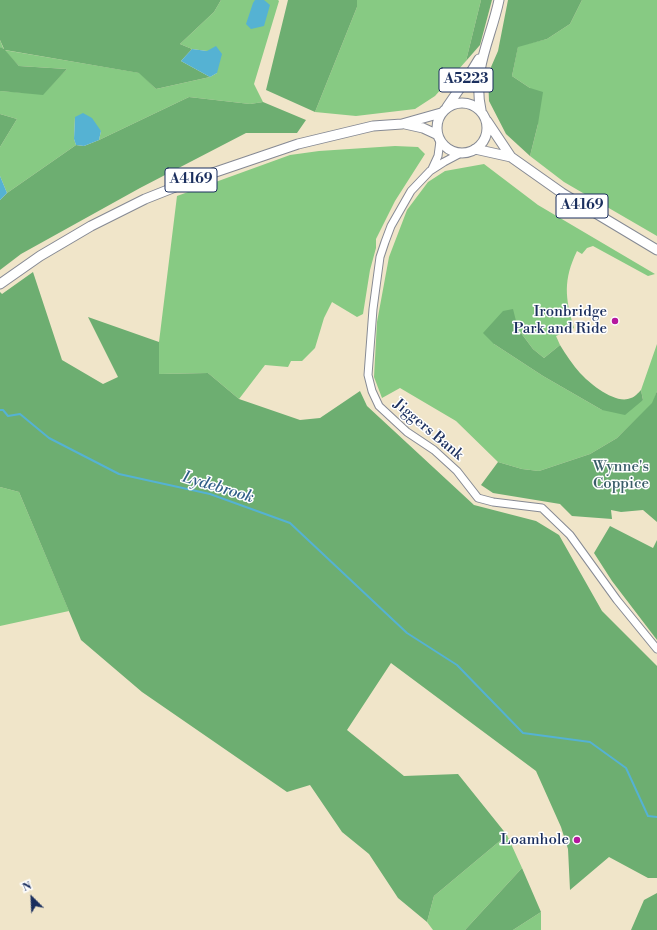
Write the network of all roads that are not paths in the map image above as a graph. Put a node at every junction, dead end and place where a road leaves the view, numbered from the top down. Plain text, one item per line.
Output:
1 (499, 0) edge
2 (484, 51) junction
3 (480, 110) junction
4 (444, 111) junction
5 (487, 121) junction
6 (402, 124) junction
7 (439, 138) junction
8 (475, 150) junction
9 (461, 153) junction
10 (511, 157) junction
11 (430, 171) junction
12 (657, 250) edge
13 (0, 284) edge
14 (657, 649) edge

1 - 2 main road, A5223
2 - 3 main road, A5223
2 - 4 main road, A5223
3 - 4 main road
3 - 5 main road
4 - 6 main road, A4169
4 - 7 main road
5 - 8 main road
5 - 10 main road, A4169
6 - 7 main road, A4169
6 - 13 main road, A4169
7 - 9 main road
7 - 11 street, Jiggers Bank
8 - 9 main road
8 - 10 main road, A4169
9 - 11 street, Jiggers Bank
10 - 12 main road, A4169
11 - 14 street, Jiggers Bank

